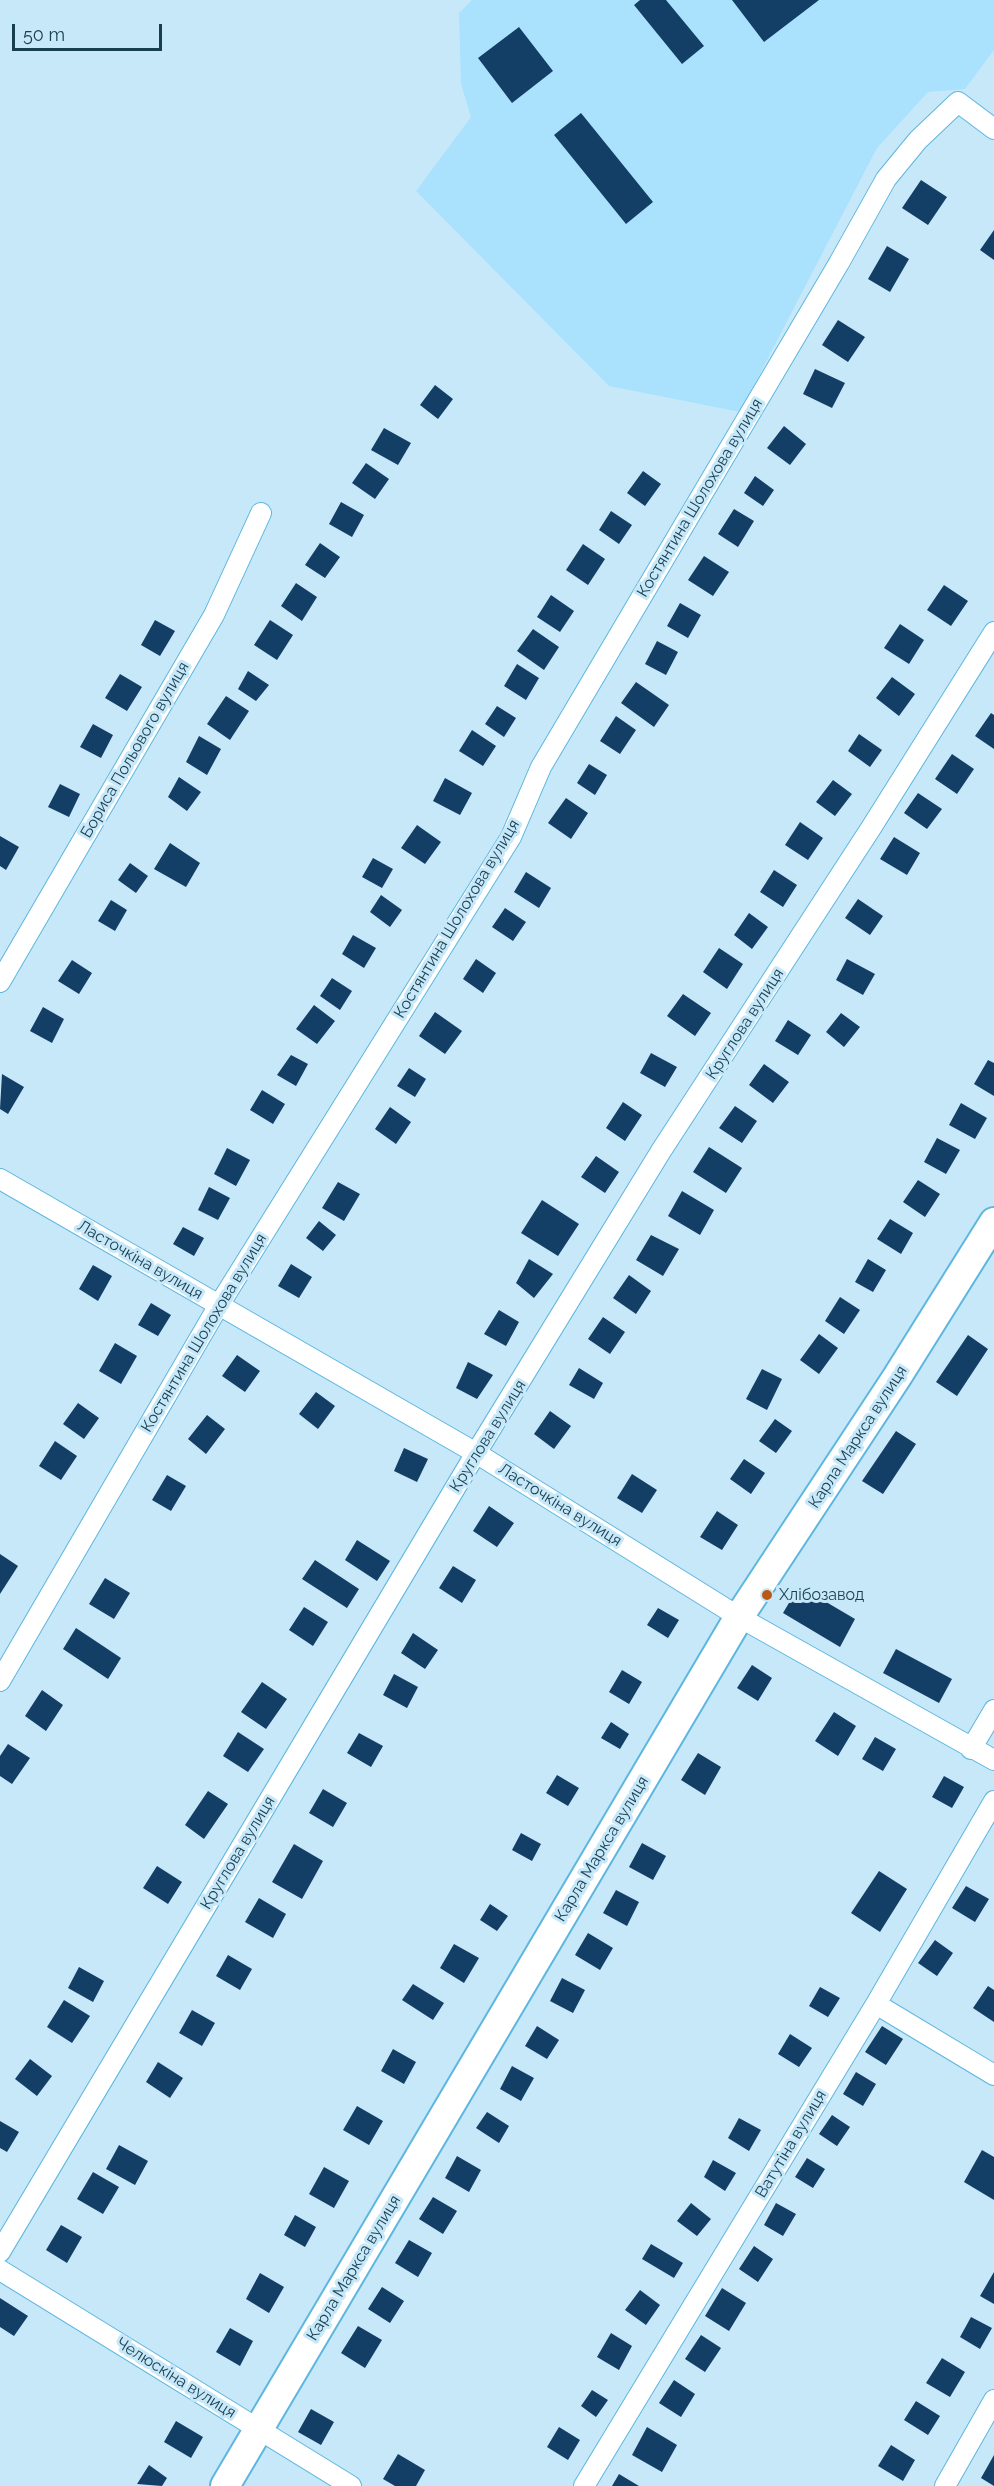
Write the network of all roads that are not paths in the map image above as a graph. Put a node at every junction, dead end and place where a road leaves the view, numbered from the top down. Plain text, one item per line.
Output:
1 (994, 129) edge
2 (261, 513) dead end
3 (994, 632) edge
4 (0, 982) edge
5 (0, 1179) edge
6 (994, 1222) edge
7 (219, 1305) junction
8 (476, 1454) junction
9 (739, 1617) junction
10 (0, 1681) edge
11 (994, 1710) edge
12 (971, 1749) junction
13 (994, 1760) edge
14 (994, 1801) edge
15 (876, 2004) junction
16 (994, 2075) edge
17 (0, 2252) edge
18 (0, 2270) edge
19 (994, 2400) edge
20 (259, 2429) junction
21 (225, 2486) edge
22 (351, 2486) edge
23 (584, 2486) edge
24 (945, 2486) edge

1 - 7 street, Костянтина Шолохова вулиця
2 - 4 street, Бориса Польового вулиця
3 - 8 street, Круглова вулиця
5 - 7 street, Ласточкіна вулиця
6 - 9 street, Карла Маркса вулиця
7 - 8 street, Ласточкіна вулиця
7 - 10 street, Костянтина Шолохова вулиця
8 - 9 street, Ласточкіна вулиця
8 - 17 street, Круглова вулиця
9 - 12 street, Ласточкіна вулиця
9 - 20 street, Карла Маркса вулиця
11 - 12 street
12 - 13 street, Ласточкіна вулиця
14 - 15 street, Ватутіна вулиця
15 - 16 street
15 - 23 street, Ватутіна вулиця
18 - 20 street, Челюскіна вулиця
19 - 24 street
20 - 21 street, Карла Маркса вулиця
20 - 22 street, Челюскіна вулиця

